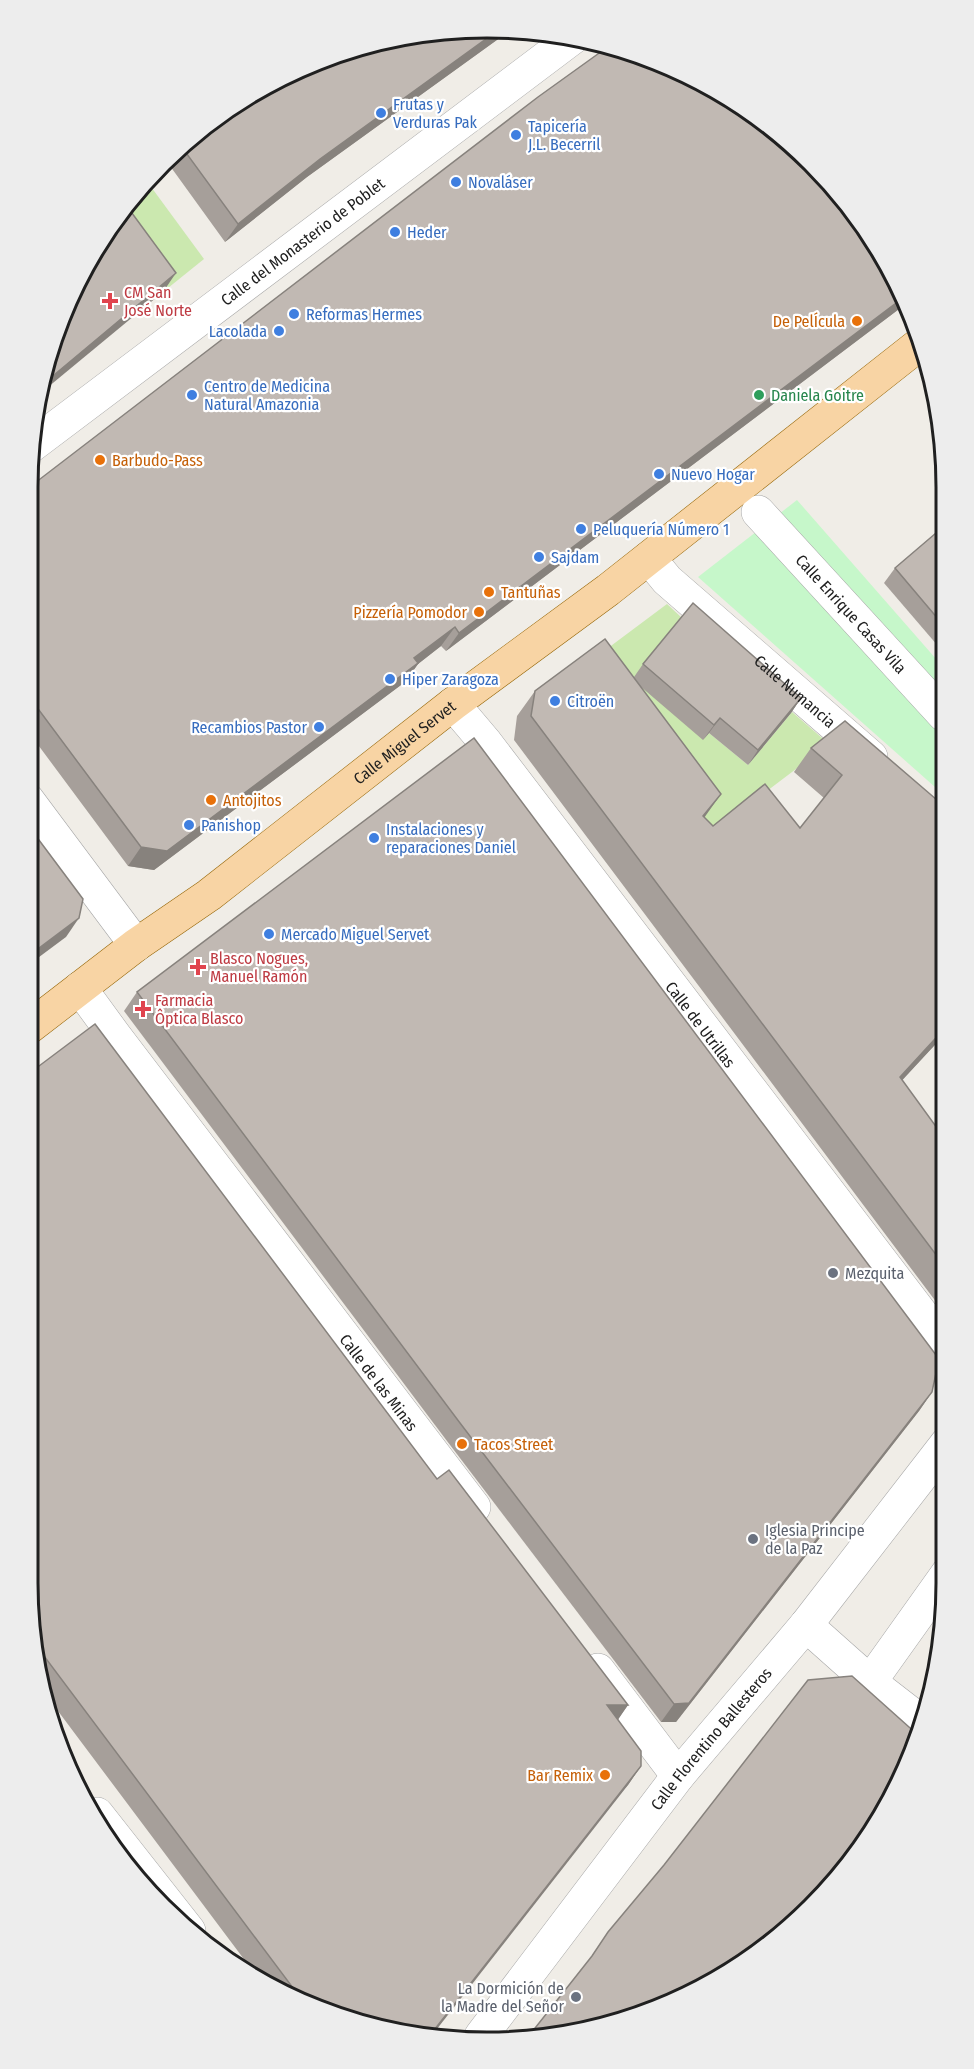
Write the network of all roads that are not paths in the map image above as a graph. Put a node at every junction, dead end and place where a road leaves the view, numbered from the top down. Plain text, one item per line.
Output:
1 (564, 44) edge
2 (914, 348) edge
3 (40, 439) edge
4 (758, 512) dead end
5 (649, 558) junction
6 (453, 704) junction
7 (936, 706) edge
8 (891, 775) edge
9 (38, 814) edge
10 (136, 945) junction
11 (80, 988) junction
12 (38, 1020) edge
13 (936, 1333) edge
14 (936, 1456) edge
15 (493, 1532) edge
16 (936, 1590) edge
17 (806, 1624) junction
18 (580, 1646) edge
19 (870, 1682) junction
20 (916, 1717) edge
21 (678, 1776) junction
22 (484, 2032) edge

1 - 3 street, Calle del Monasterio de Poblet
2 - 5 main road, Calle Miguel Servet
4 - 7 street, Calle Enrique Casas Vila
5 - 6 main road, Calle Miguel Servet
5 - 8 street, Calle Numancia
6 - 10 main road, Calle Miguel Servet
6 - 13 street, Calle de Utrillas
9 - 10 street
10 - 11 main road, Calle Miguel Servet
11 - 12 main road, Calle Miguel Servet
11 - 15 street, Calle de las Minas
14 - 17 street, Calle Florentino Ballesteros
16 - 19 street
17 - 19 street
17 - 21 street, Calle Florentino Ballesteros
18 - 21 street
19 - 20 street
21 - 22 street, Calle Florentino Ballesteros

